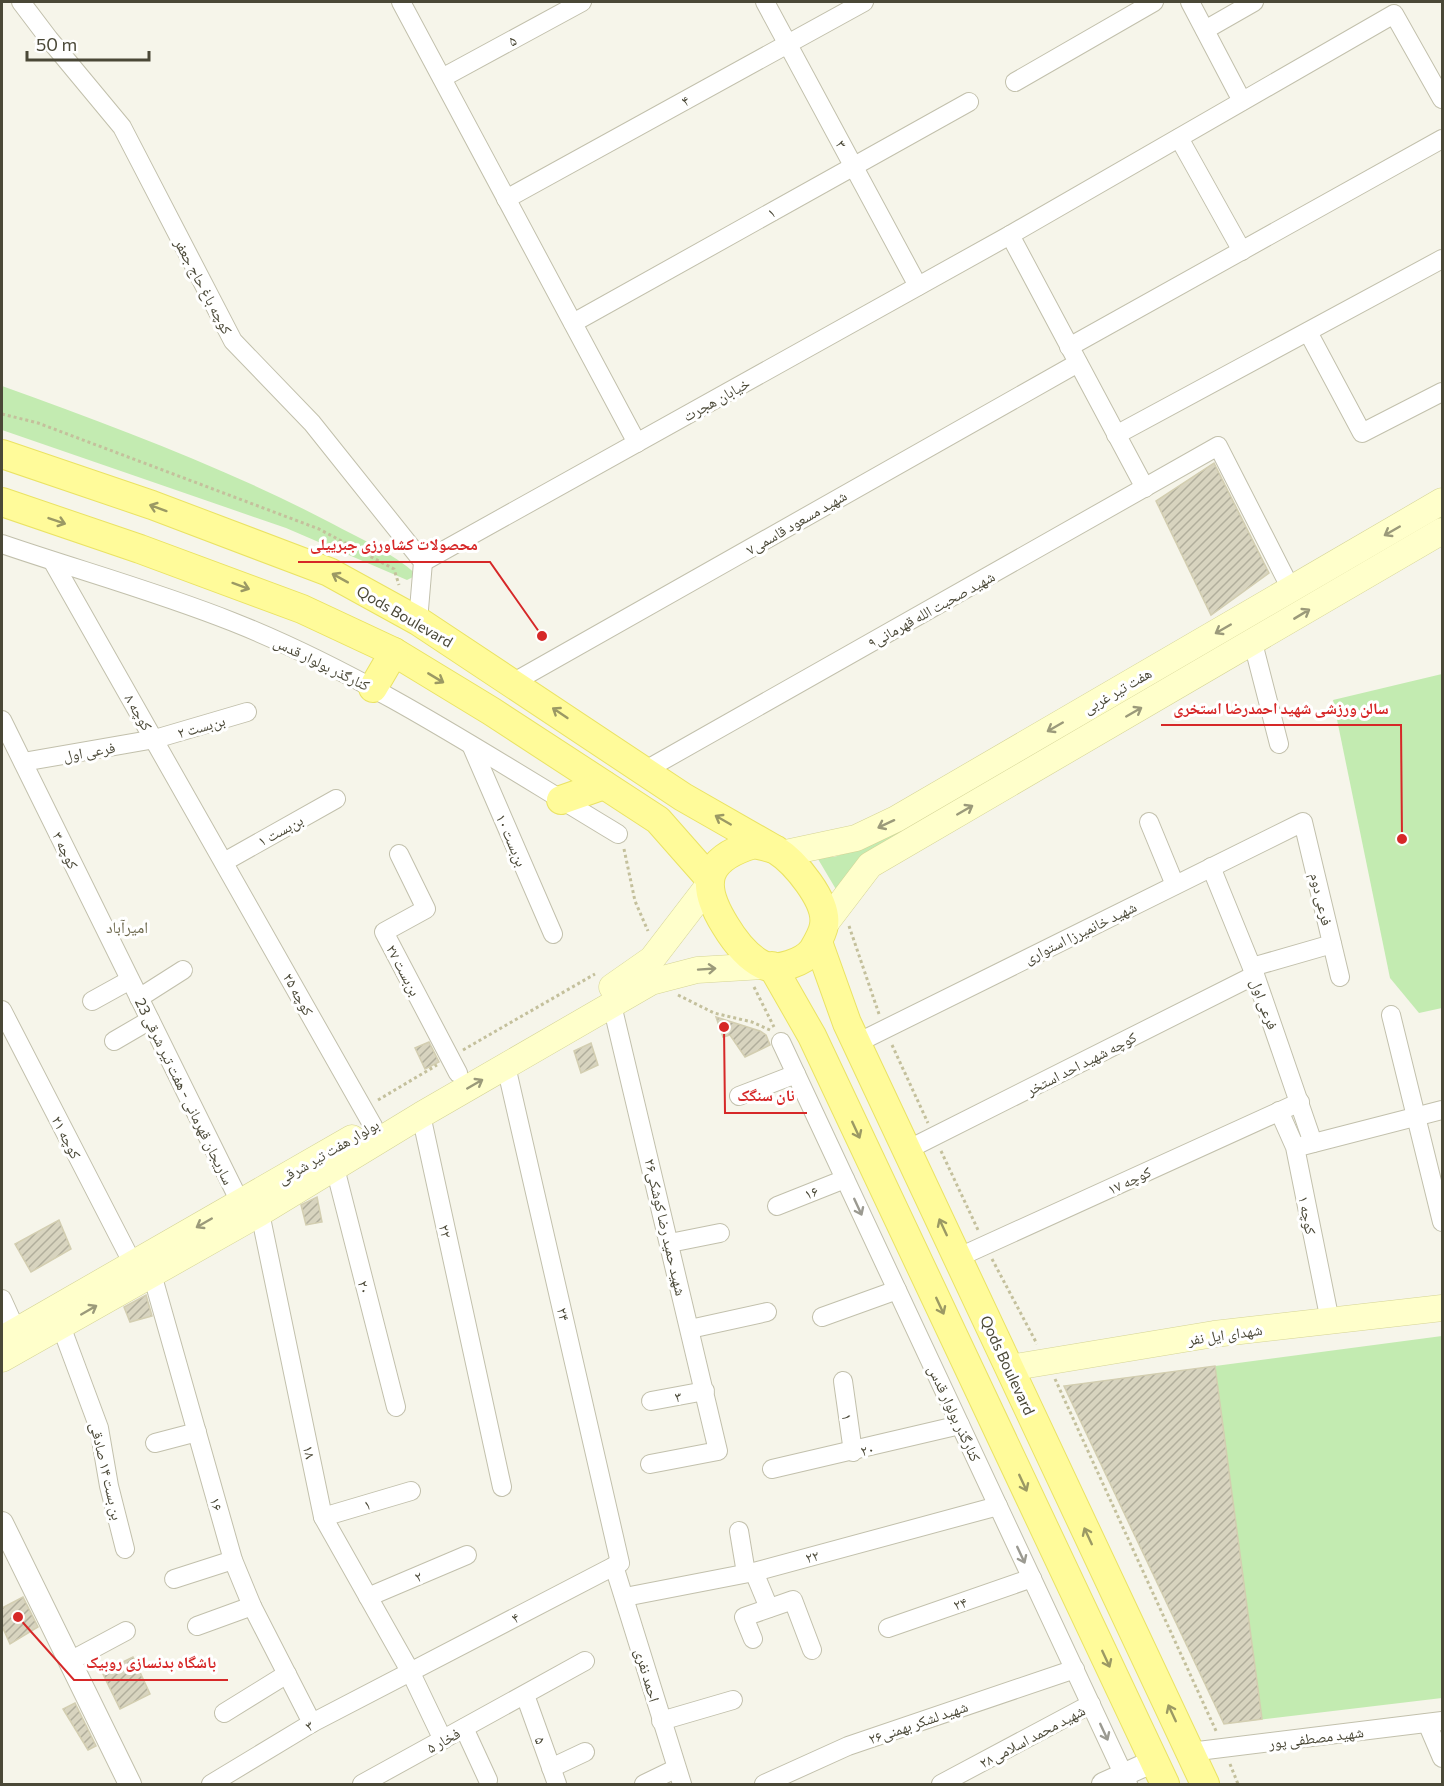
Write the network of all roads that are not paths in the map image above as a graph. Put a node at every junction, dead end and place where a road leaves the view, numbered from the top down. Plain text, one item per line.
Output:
1 (21, 2) edge
2 (401, 2) edge
3 (582, 2) edge
4 (765, 2) edge
5 (864, 2) edge
6 (1154, 2) edge
7 (1190, 2) edge
8 (1254, 2) edge
9 (1205, 30) junction
10 (788, 44) junction
11 (442, 78) junction
12 (1015, 82) dead end
13 (1443, 99) edge
14 (1242, 101) junction
15 (969, 102) dead end
16 (1179, 138) junction
17 (1443, 139) edge
18 (854, 166) junction
19 (506, 199) junction
20 (1010, 235) junction
21 (1242, 251) junction
22 (1443, 259) edge
23 (918, 286) junction
24 (573, 323) junction
25 (1308, 332) junction
26 (1074, 355) junction
27 (1443, 392) edge
28 (1116, 435) junction
29 (637, 443) junction
30 (2, 454) edge
31 (1145, 488) junction
32 (1443, 501) edge
33 (2, 502) edge
34 (1443, 531) edge
35 (2, 544) edge
36 (53, 562) junction
37 (423, 562) junction
38 (1291, 589) junction
39 (413, 618) junction
40 (1253, 643) junction
41 (394, 652) junction
42 (514, 682) junction
43 (373, 688) junction
44 (247, 712) dead end
45 (2, 720) edge
46 (154, 739) junction
47 (1279, 744) dead end
48 (472, 747) junction
49 (23, 762) junction
50 (644, 771) junction
51 (604, 785) junction
52 (683, 797) junction
53 (336, 799) dead end
54 (561, 800) junction
55 (658, 820) junction
56 (1149, 822) dead end
57 (1304, 822) joint
58 (618, 834) dead end
59 (778, 851) junction
60 (399, 854) dead end
61 (224, 862) junction
62 (1211, 867) junction
63 (709, 882) junction
64 (1175, 885) junction
65 (821, 933) junction
66 (553, 934) dead end
67 (1332, 944) junction
68 (760, 966) junction
69 (183, 970) dead end
70 (652, 970) junction
71 (1254, 971) junction
72 (1340, 977) dead end
73 (130, 980) junction
74 (139, 998) junction
75 (92, 1001) dead end
76 (612, 1005) junction
77 (2, 1011) edge
78 (1391, 1015) dead end
79 (150, 1020) junction
80 (852, 1033) junction
81 (812, 1036) junction
82 (114, 1041) dead end
83 (781, 1042) road end
84 (506, 1066) junction
85 (458, 1073) junction
86 (796, 1074) junction
87 (839, 1094) junction
88 (738, 1096) dead end
89 (1300, 1102) junction
90 (1443, 1110) edge
91 (1279, 1111) junction
92 (421, 1115) junction
93 (1416, 1117) junction
94 (373, 1126) junction
95 (825, 1135) junction
96 (1313, 1143) junction
97 (1295, 1147) junction
98 (907, 1150) junction
99 (335, 1168) junction
100 (845, 1179) junction
101 (290, 1184) junction
102 (777, 1206) dead end
103 (250, 1208) junction
104 (1443, 1222) edge
105 (720, 1233) dead end
106 (670, 1243) junction
107 (957, 1258) junction
108 (142, 1269) junction
109 (897, 1290) junction
110 (2, 1299) edge
111 (1443, 1308) edge
112 (767, 1312) dead end
113 (822, 1317) dead end
114 (1330, 1321) junction
115 (61, 1326) junction
116 (690, 1329) junction
117 (9, 1335) edge
118 (2, 1359) edge
119 (1009, 1368) junction
120 (843, 1381) dead end
121 (705, 1392) junction
122 (651, 1401) dead end
123 (396, 1407) dead end
124 (960, 1425) junction
125 (197, 1432) junction
126 (155, 1443) dead end
127 (854, 1452) junction
128 (650, 1464) dead end
129 (772, 1469) dead end
130 (502, 1487) dead end
131 (411, 1491) dead end
132 (998, 1506) junction
133 (323, 1516) junction
134 (2, 1523) edge
135 (739, 1531) dead end
136 (125, 1548) dead end
137 (467, 1555) dead end
138 (233, 1560) junction
139 (617, 1564) junction
140 (750, 1572) junction
141 (1032, 1578) junction
142 (174, 1579) dead end
143 (368, 1597) junction
144 (625, 1597) junction
145 (252, 1606) junction
146 (769, 1608) junction
147 (1083, 1609) junction
148 (1052, 1621) junction
149 (196, 1626) dead end
150 (888, 1628) dead end
151 (126, 1631) dead end
152 (753, 1639) dead end
153 (812, 1650) dead end
154 (70, 1661) junction
155 (585, 1661) dead end
156 (1075, 1669) junction
157 (410, 1671) junction
158 (287, 1674) junction
159 (525, 1695) junction
160 (733, 1700) dead end
161 (1091, 1704) junction
162 (224, 1713) dead end
163 (661, 1721) junction
164 (1435, 1722) edge
165 (312, 1723) junction
166 (464, 1728) junction
167 (443, 1740) junction
168 (585, 1752) dead end
169 (1190, 1752) junction
170 (1443, 1758) edge
171 (1160, 1773) edge
172 (554, 1776) edge
173 (679, 1777) edge
174 (1126, 1779) edge
175 (488, 1780) dead end
176 (373, 1782) edge
177 (130, 1785) edge
178 (211, 1785) edge
179 (644, 1785) edge
180 (765, 1785) edge
181 (941, 1785) edge
182 (1103, 1785) edge
183 (1205, 1785) edge

1 - 37 street, کوچه باغ حاج جعفر
2 - 11 street
3 - 11 street, ۵
4 - 10 street, ۳
5 - 10 street, ۴
6 - 12 street
7 - 9 street
8 - 9 street
9 - 14 street
10 - 18 street, ۳
10 - 19 street, ۴
11 - 19 street
13 - 14 street, خیابان هجرت
14 - 16 street, خیابان هجرت
15 - 18 street, ۱
16 - 20 street, خیابان هجرت
16 - 21 street
17 - 21 street, شهید مسعود قاسمی۷
18 - 23 street, ۳
18 - 24 street, ۱
19 - 24 street
20 - 23 street, خیابان هجرت
20 - 26 street
21 - 26 street, شهید مسعود قاسمی۷
22 - 25 street
23 - 29 street, خیابان هجرت
24 - 29 street
25 - 27 street
25 - 28 street
26 - 28 street
26 - 42 street, شهید مسعود قاسمی۷
28 - 31 street
29 - 37 street, خیابان هجرت
39 -> 30 main road, Qods Boulevard
31 - 38 street, شهید صحبت الله قهرمانی۹
31 - 50 street, شهید صحبت الله قهرمانی۹
32 -> 38 main road, هفت تیر غربی
33 -> 41 main road
40 -> 34 main road, هفت تیر غربی
35 - 36 street, کنارگذر بولوار قدس
36 - 43 street, کنارگذر بولوار قدس
36 - 46 street, کوچه ۸
37 - 39 street
38 -> 59 main road, هفت تیر غربی
39 - 42 main road, Qods Boulevard
40 - 47 street
65 -> 40 main road, هفت تیر غربی
41 - 43 main road
41 -> 51 main road
50 -> 42 main road, Qods Boulevard
43 - 48 street, کنارگذر بولوار قدس
44 - 46 street, بن‌بست ۲
45 - 49 street, کوچه ۳
46 - 49 street, فرعی اول
46 - 61 street, کوچه ۸
48 - 54 street, کنارگذر بولوار قدس
48 - 66 street, بن‌بست ۱۰
49 - 73 street, کوچه ۳
50 - 52 main road, Qods Boulevard
51 - 54 main road
51 - 55 main road
52 - 55 main road
59 -> 52 main road, Qods Boulevard
53 - 61 street, بن‌بست ۱
54 - 58 street, کنارگذر بولوار قدس
55 - 63 main road
56 - 64 street
57 - 62 street, شهید خانمیرزا استواری
57 - 67 street, فرعی دوم
59 - 63 main road
59 - 65 main road
60 - 85 street, بن‌بست ۲۷
61 - 94 street, کوچه ۲۵
62 - 64 street, شهید خانمیرزا استواری
62 - 71 street, فرعی اول
63 - 68 main road
63 - 70 main road
64 - 80 street, شهید خانمیرزا استواری
65 - 68 main road
65 - 80 main road, Qods Boulevard
67 - 71 street, کوچه شهید احد استخر
67 - 72 street, فرعی دوم
70 -> 68 main road
68 - 81 main road
69 - 74 street
70 - 76 main road, بولوار هفت تیر شرقی
70 - 85 main road, بولوار هفت تیر شرقی
71 - 89 street, فرعی اول
71 - 98 street, کوچه شهید احد استخر
73 - 74 street, ساریجان قهرمانی - هفت تیر شرقی 23
73 - 75 street
74 - 79 street, ساریجان قهرمانی - هفت تیر شرقی 23
76 - 84 main road, بولوار هفت تیر شرقی
76 - 106 street, شهید حمید رضا کوشکی۲۶
77 - 108 street, کوچه ۲۱
78 - 93 street
79 - 82 street
79 - 103 street, ساریجان قهرمانی - هفت تیر شرقی 23
80 - 81 main road
80 - 98 main road, Qods Boulevard
81 - 87 main road
83 - 86 street, کنارگذر بولوار قدس
92 -> 84 main road, بولوار هفت تیر شرقی
84 - 139 street, ۲۴
85 - 94 main road, بولوار هفت تیر شرقی
86 - 88 street
86 - 95 street, کنارگذر بولوار قدس
87 - 95 street
87 -> 147 main road
89 - 91 street, کوچه ۱۷
89 - 96 street, فرعی اول
90 - 93 street
91 - 97 street, کوچه ۱
91 - 107 street, کوچه ۱۷
92 - 99 main road, بولوار هفت تیر شرقی
92 - 130 street, ۲۲
93 - 96 street
93 - 104 street
94 - 101 main road, بولوار هفت تیر شرقی
95 - 100 street, کنارگذر بولوار قدس
96 - 97 street
97 - 114 street, کوچه ۱
107 -> 98 main road, Qods Boulevard
99 - 101 main road, بولوار هفت تیر شرقی
99 - 123 street, ۲۰
100 - 102 street, ۱۶
100 -> 109 street, کنارگذر بولوار قدس
101 - 103 main road, بولوار هفت تیر شرقی
103 - 108 main road, بولوار هفت تیر شرقی
103 - 133 street, ۱۸
105 - 106 street
106 - 116 street, شهید حمید رضا کوشکی۲۶
107 - 119 main road, Qods Boulevard
115 -> 108 main road, بولوار هفت تیر شرقی
108 - 117 main road, بولوار هفت تیر شرقی
108 - 125 street, ۱۶
109 - 113 street
109 - 124 street, کنارگذر بولوار قدس
110 - 117 street
111 - 114 main road, شهدای ایل نفر
112 - 116 street
114 - 119 main road, شهدای ایل نفر
115 - 118 main road, بولوار هفت تیر شرقی
115 - 136 street, بن بست ۱۴ صادقی
116 - 121 street, شهید حمید رضا کوشکی۲۶
169 -> 119 main road, Qods Boulevard
120 - 127 street, ۱
121 - 122 street, ۳
121 - 128 street, شهید حمید رضا کوشکی۲۶
124 - 127 street, ۲۰
124 - 132 street, کنارگذر بولوار قدس
125 - 126 street
125 - 138 street, ۱۶
127 - 129 street, ۲۰
131 - 133 street, ۱
132 - 140 street, ۲۲
132 -> 141 street, کنارگذر بولوار قدس
133 - 143 street, ۱۸
134 - 154 street
135 - 140 street
137 - 143 street, ۲
138 - 142 street
138 - 145 street, ۱۶
139 - 144 street, احمد نفری
139 - 157 street, ۴
140 - 144 street, ۲۲
140 - 146 street
141 - 148 street, کنارگذر بولوار قدس
141 - 150 street, ۲۴
143 - 157 street, ۱۸
144 - 163 street, احمد نفری
145 - 149 street
145 - 158 street, ۱۶
146 - 152 street
146 - 153 street
147 - 148 street
147 -> 171 main road
148 - 156 street, کنارگذر بولوار قدس
151 - 154 street
154 - 177 street
155 - 159 street, فخار ۵
156 - 161 street, کنارگذر بولوار قدس
156 - 180 street, شهید لشکر بهمنی۲۶
157 - 165 street, ۳
157 - 167 street, ۱۸
158 - 162 street
158 - 165 street, ۱۶
159 - 166 street, فخار ۵
159 - 172 street, ۵
160 - 163 street
161 -> 174 street, کنارگذر بولوار قدس
161 - 181 street, شهید محمد اسلامی۲۸
163 - 173 street, احمد نفری
164 - 169 street, شهید مصطفی پور
164 - 170 street
165 - 178 street, ۳
166 - 167 street, فخار ۵
166 - 175 street
167 - 176 street, فخار ۵
168 - 172 street
169 - 183 main road, Qods Boulevard
171 - 174 street
173 - 179 street
174 - 182 street

